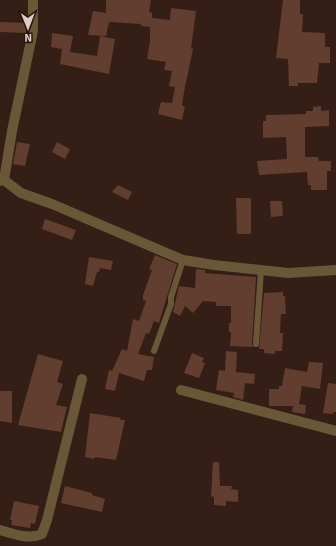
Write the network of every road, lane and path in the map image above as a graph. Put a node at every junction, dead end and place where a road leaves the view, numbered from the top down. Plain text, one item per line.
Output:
1 (33, 0) edge
2 (2, 180) edge
3 (183, 260) junction
4 (261, 270) junction
5 (336, 270) edge
6 (256, 344) dead end
7 (154, 351) dead end
8 (82, 380) dead end
9 (181, 390) dead end
10 (336, 430) edge
11 (0, 530) edge

1 - 2 street
2 - 3 street
3 - 4 street
3 - 7 lane
4 - 5 street
4 - 6 lane
8 - 11 street
9 - 10 street

